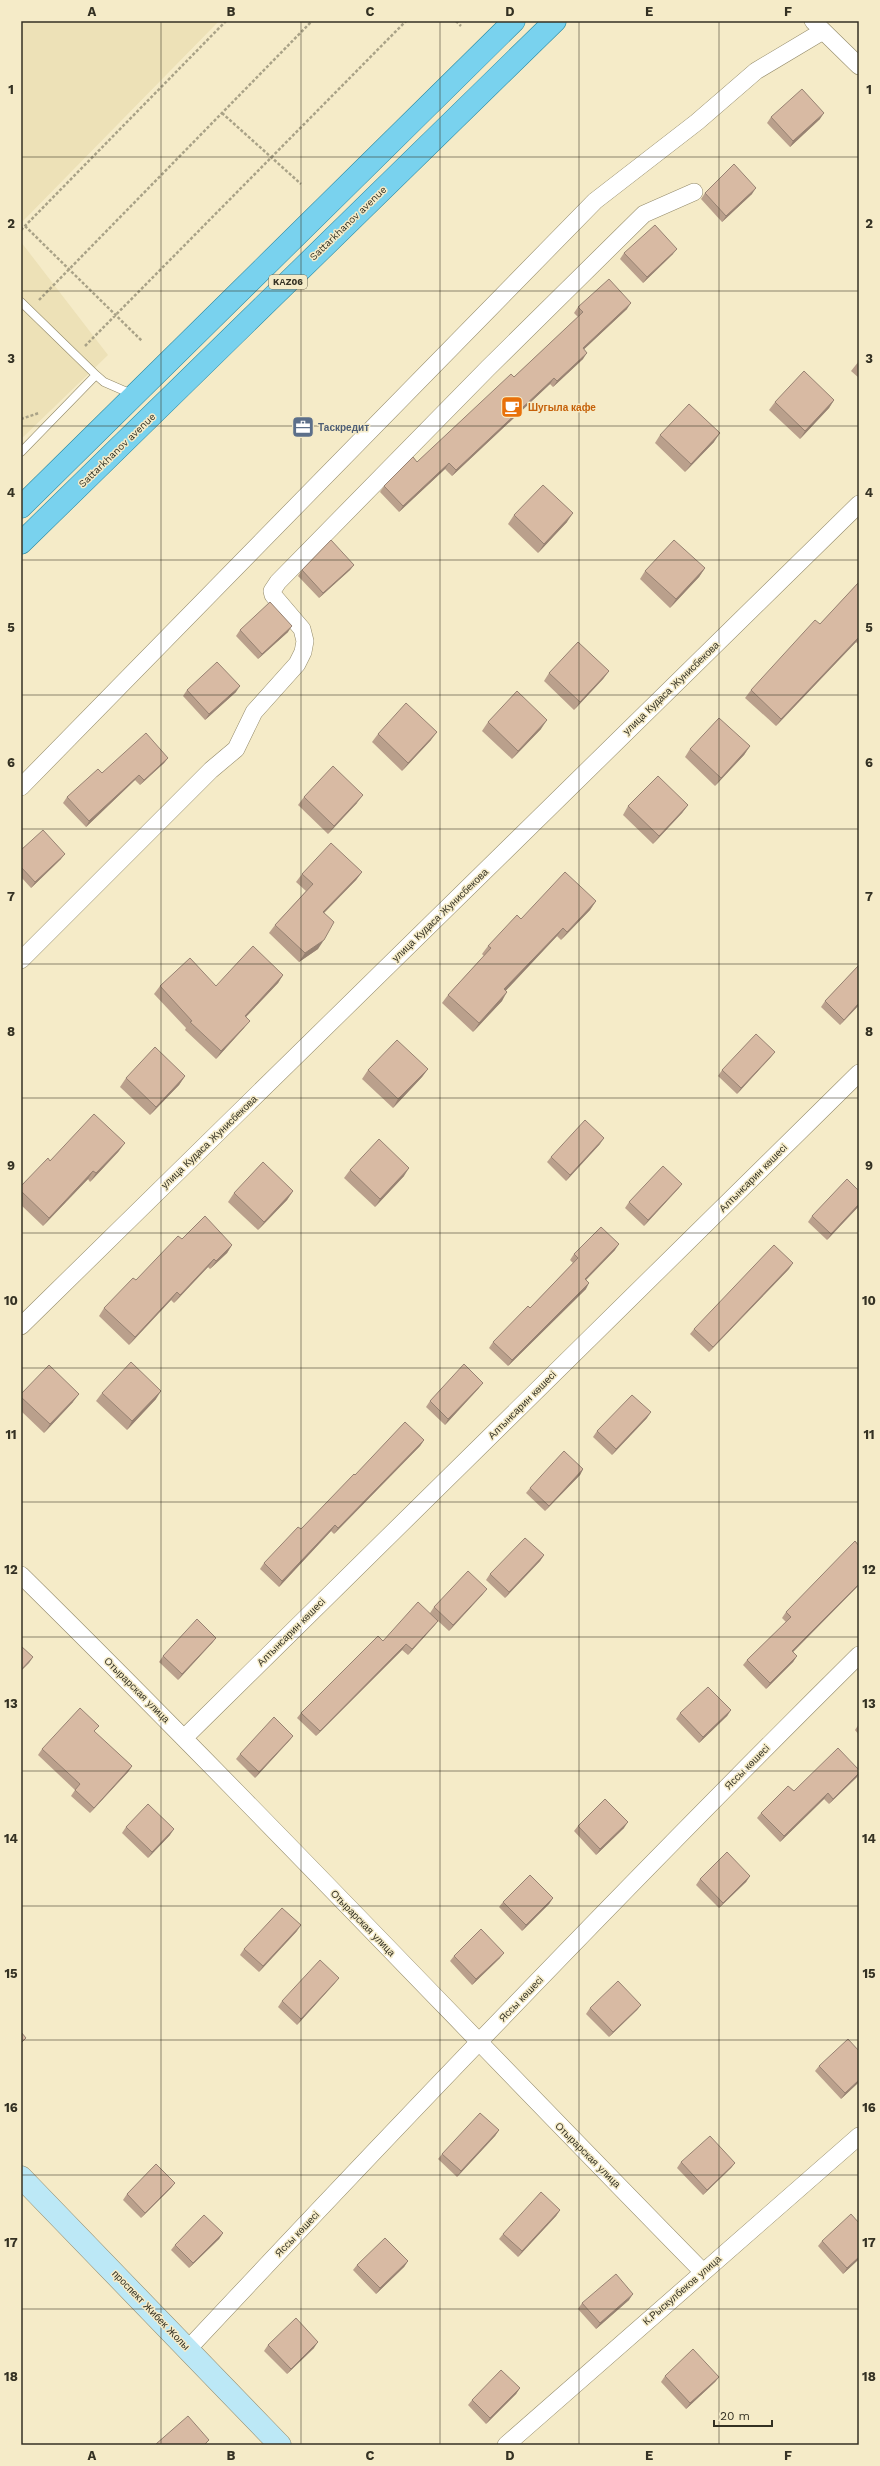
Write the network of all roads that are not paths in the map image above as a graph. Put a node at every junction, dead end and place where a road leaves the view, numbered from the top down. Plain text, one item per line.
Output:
1 (556, 21) edge
2 (818, 26) edge
3 (507, 28) edge
4 (519, 56) junction
5 (859, 66) edge
6 (694, 192) dead end
7 (21, 302) edge
8 (96, 375) junction
9 (134, 395) junction
10 (21, 452) edge
11 (859, 504) edge
12 (21, 507) edge
13 (21, 543) edge
14 (21, 787) edge
15 (21, 960) edge
16 (859, 1073) edge
17 (21, 1326) edge
18 (21, 1575) edge
19 (859, 1655) edge
20 (185, 1737) junction
21 (478, 2043) junction
22 (859, 2136) edge
23 (21, 2177) edge
24 (703, 2272) junction
25 (188, 2349) junction
26 (280, 2445) edge
27 (506, 2445) edge

1 - 4 main road, Sattarkhanov avenue / KАZ06
2 - 5 street
2 - 14 street
3 - 4 main road
3 - 9 main road, KАZ06
4 - 13 main road, Sattarkhanov avenue / KАZ06
6 - 15 street
7 - 8 lane
8 - 9 lane
8 - 10 lane
9 - 12 main road, KАZ06
11 - 17 street, улица Кудаса Жунисбекова
16 - 20 street, Алтынсарин көшесі
18 - 20 street, Отырарская улица
19 - 21 street, Яссы көшесі
20 - 21 street, Отырарская улица
21 - 24 street, Отырарская улица
21 - 25 street, Яссы көшесі
22 - 24 street, К.Рыскулбеков улица
23 - 25 main road, проспект Жибек Жолы
24 - 27 street, К.Рыскулбеков улица
25 - 26 main road, проспект Жибек Жолы

